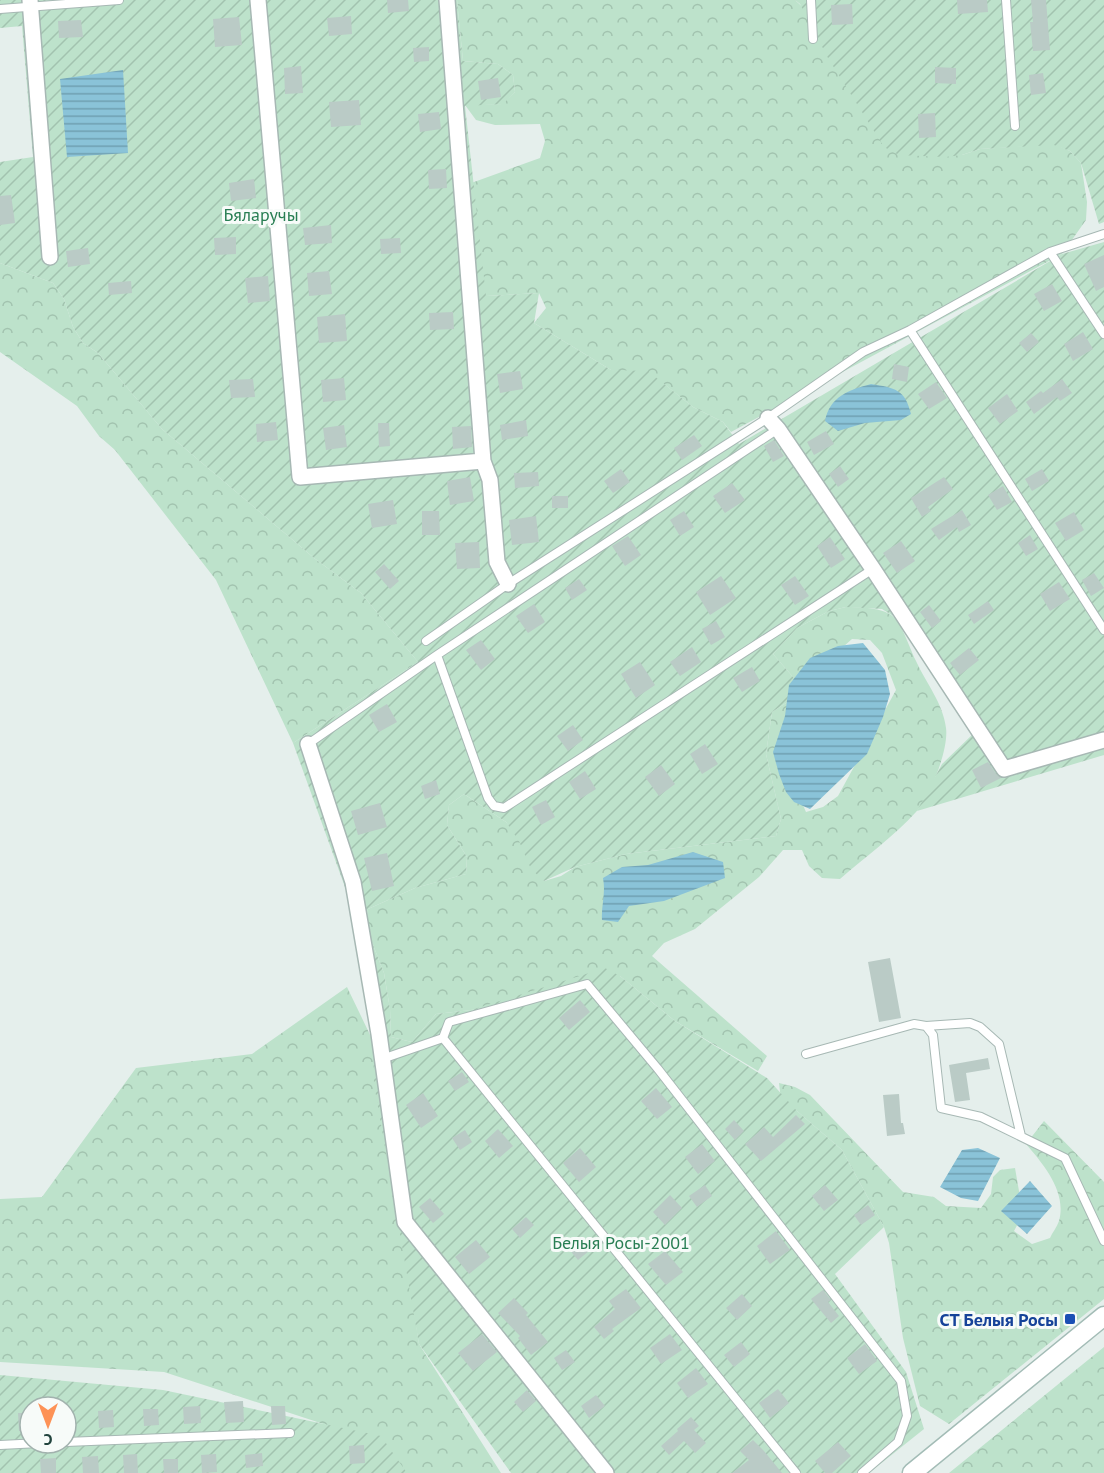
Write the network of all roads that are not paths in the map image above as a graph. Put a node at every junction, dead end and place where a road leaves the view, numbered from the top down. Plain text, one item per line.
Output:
1 (119, 0) edge
2 (258, 0) edge
3 (447, 0) edge
4 (811, 0) edge
5 (1006, 0) edge
6 (30, 3) edge
7 (0, 9) edge
8 (813, 39) dead end
9 (1015, 126) dead end
10 (1104, 234) edge
11 (1050, 252) junction
12 (50, 256) dead end
13 (910, 330) junction
14 (1104, 334) edge
15 (773, 423) junction
16 (483, 461) junction
17 (873, 569) junction
18 (508, 584) junction
19 (1104, 630) edge
20 (426, 641) dead end
21 (437, 655) junction
22 (1104, 740) edge
23 (308, 744) joint
24 (926, 1026) junction
25 (443, 1038) junction
26 (806, 1054) dead end
27 (382, 1059) junction
28 (1021, 1136) junction
29 (1104, 1241) edge
30 (1104, 1316) edge
31 (290, 1433) dead end
32 (78, 1442) edge
33 (0, 1444) edge
34 (18, 1444) edge
35 (606, 1473) edge
36 (796, 1473) edge
37 (862, 1473) edge
38 (912, 1473) edge

1 - 6 lane
2 - 16 street
3 - 16 street
4 - 8 lane
5 - 9 lane
6 - 7 lane
6 - 12 street
10 - 11 lane
11 - 13 lane
11 - 14 lane
13 - 15 lane
13 - 19 lane
15 - 17 street
15 - 18 lane
15 - 21 lane
16 - 18 street
17 - 21 lane
17 - 22 street
18 - 20 lane
21 - 23 lane
23 - 27 street
24 - 26 lane
24 - 28 lane
24 - 28 lane
25 - 27 lane
25 - 36 lane
25 - 37 lane
27 - 35 street
28 - 29 lane
30 - 38 main road
31 - 32 lane
33 - 34 lane

